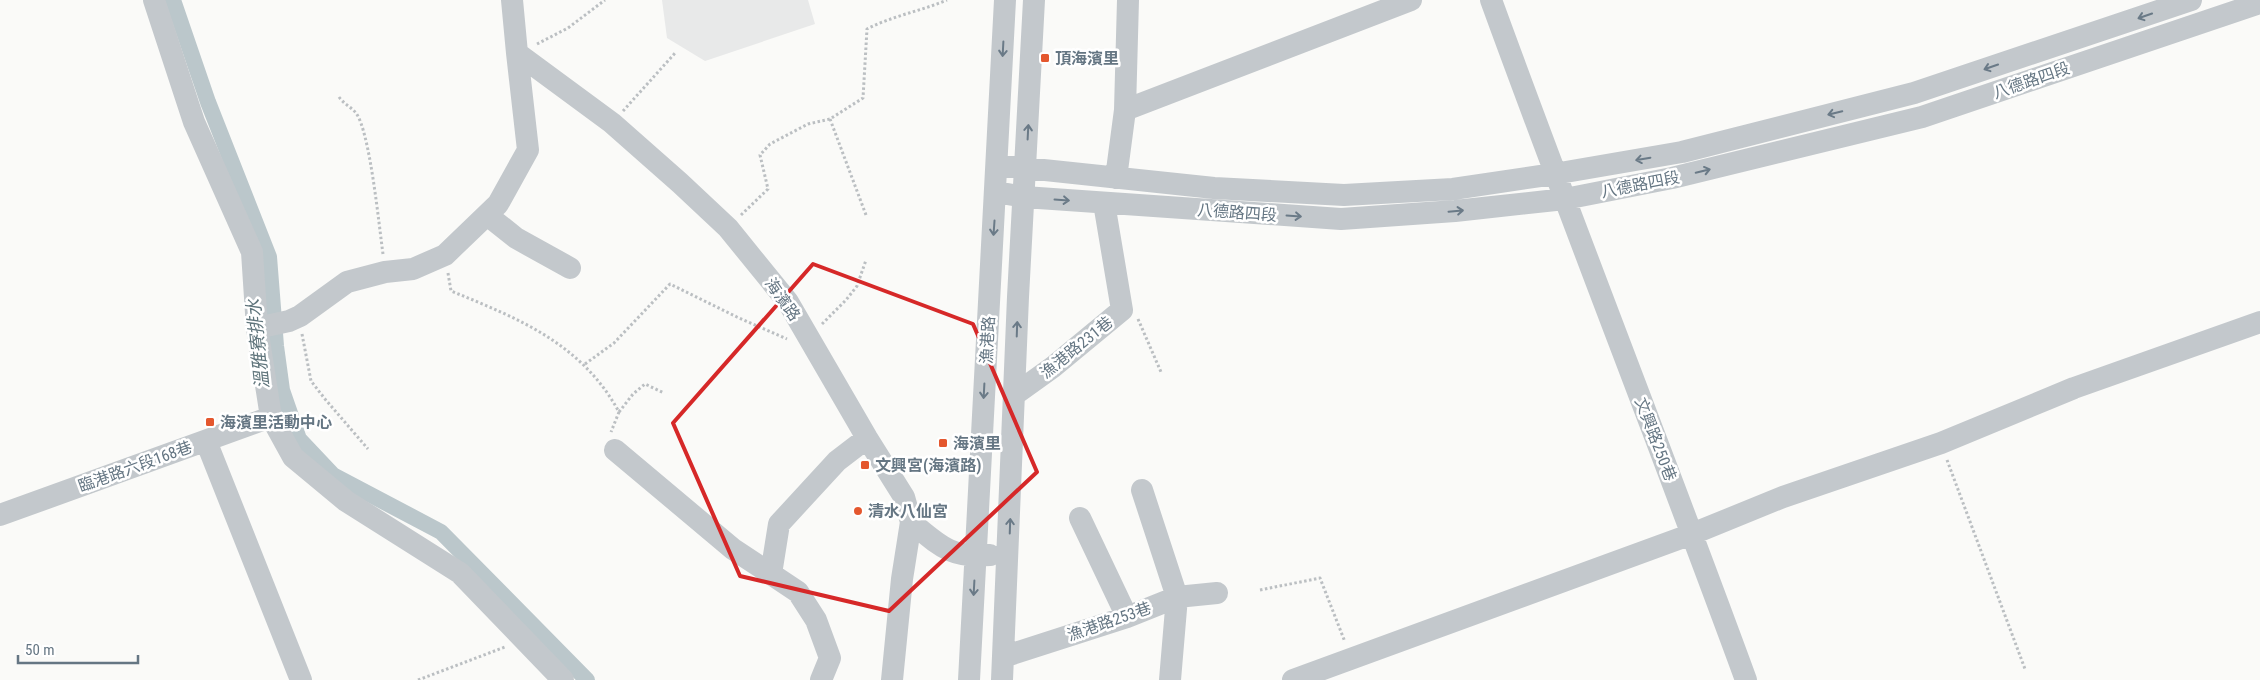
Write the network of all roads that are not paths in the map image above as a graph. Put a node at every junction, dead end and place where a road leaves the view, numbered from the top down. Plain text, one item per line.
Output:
1 (154, 0) edge
2 (512, 0) edge
3 (1005, 0) edge
4 (1128, 0) edge
5 (1411, 0) edge
6 (1491, 0) edge
7 (2191, 0) edge
8 (1038, 1) edge
9 (2260, 3) edge
10 (518, 52) junction
11 (1914, 93) junction
12 (1125, 110) junction
13 (1922, 117) junction
14 (997, 165) junction
15 (1027, 169) junction
16 (1554, 174) junction
17 (1116, 178) junction
18 (1493, 183) junction
19 (996, 192) junction
20 (1024, 197) junction
21 (1565, 199) junction
22 (1104, 203) junction
23 (1498, 206) junction
24 (487, 215) junction
25 (570, 268) dead end
26 (2260, 322) edge
27 (261, 327) junction
28 (1014, 395) junction
29 (271, 417) junction
30 (867, 438) junction
31 (206, 441) junction
32 (615, 450) road end
33 (1142, 490) dead end
34 (0, 515) edge
35 (1080, 518) dead end
36 (911, 522) junction
37 (1692, 534) junction
38 (1008, 554) junction
39 (975, 556) junction
40 (771, 574) junction
41 (1217, 593) dead end
42 (1177, 597) junction
43 (1127, 617) junction
44 (1003, 657) junction
45 (301, 680) edge
46 (563, 680) edge
47 (820, 680) edge
48 (892, 680) edge
49 (969, 680) edge
50 (1002, 680) edge
51 (1170, 680) edge
52 (1293, 680) edge
53 (1746, 680) edge

1 - 27 street
2 - 10 street
3 -> 14 street, 漁港路
4 - 12 street
5 - 12 street
6 - 16 street, 文興路250巷
7 -> 11 street, 八德路四段
15 -> 8 street, 漁港路
9 - 13 street, 八德路四段
10 - 24 street
10 - 30 street, 海濱路
11 - 13 street
11 -> 16 street, 八德路四段
12 - 17 street
21 -> 13 street, 八德路四段
14 - 15 street, 八德路四段
14 - 19 street, 漁港路
15 - 17 street, 八德路四段
15 - 20 street, 漁港路
16 - 18 street, 八德路四段
16 - 21 street, 文興路250巷
17 - 18 street, 八德路四段
18 - 23 street
19 - 20 street, 八德路四段
19 -> 39 street, 漁港路
20 -> 22 street, 八德路四段
28 -> 20 street, 漁港路
21 - 23 street, 八德路四段
21 - 37 street, 文興路250巷
22 -> 23 street, 八德路四段
22 - 28 street, 漁港路231巷
24 - 25 street
24 - 27 street
26 - 37 street
27 - 29 street
38 -> 28 street, 漁港路
29 - 31 street, 臨港路六段168巷
29 - 46 street
30 - 36 street, 海濱路
30 - 40 street
31 - 34 street, 臨港路六段168巷
31 - 45 street
32 - 40 street
33 - 42 street
35 - 43 street
36 - 39 street
36 - 48 street, 海濱路
37 - 52 street
37 - 53 street, 文興路250巷
38 - 39 street
38 - 44 street, 漁港路
39 -> 49 street, 漁港路
40 - 47 street
41 - 42 street, 漁港路253巷
42 - 43 street, 漁港路253巷
42 - 51 street
43 - 44 street, 漁港路253巷
44 - 50 street, 漁港路

